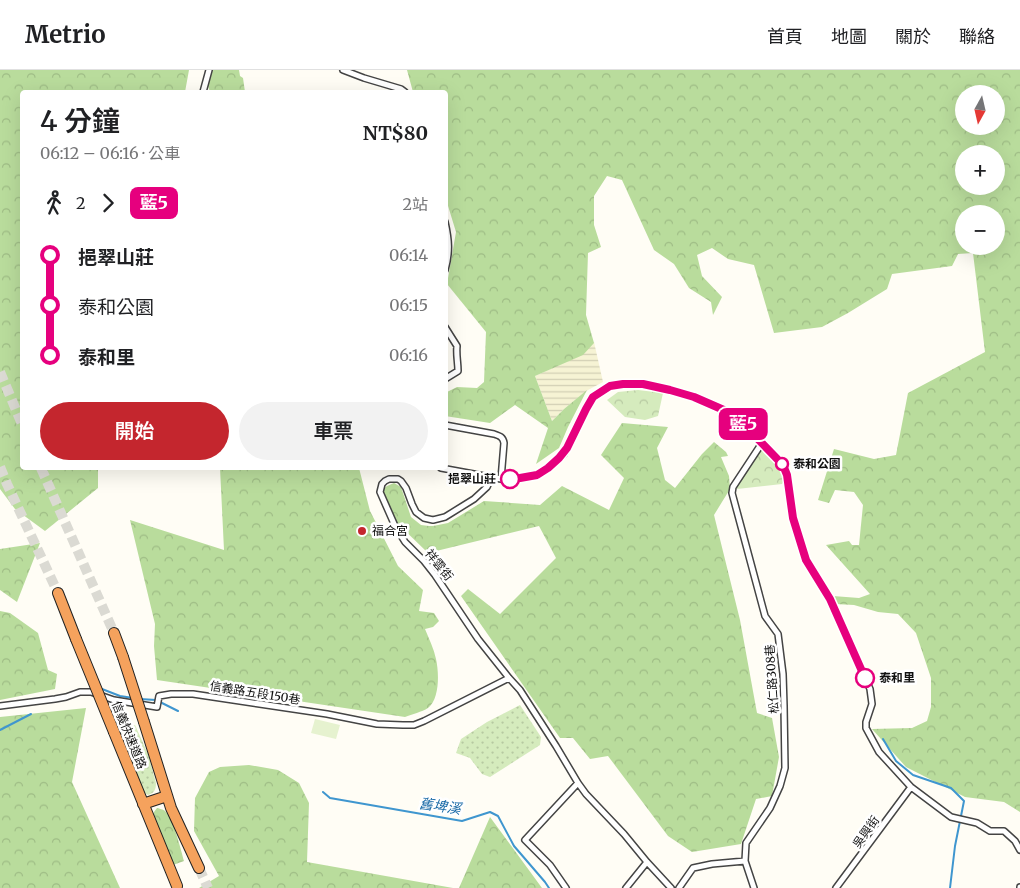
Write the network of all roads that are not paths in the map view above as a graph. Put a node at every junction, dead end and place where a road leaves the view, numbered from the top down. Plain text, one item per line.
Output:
1 (209, 70) edge
2 (343, 70) edge
3 (204, 90) edge
4 (402, 90) edge
5 (448, 239) edge
6 (448, 262) edge
7 (448, 332) edge
8 (448, 377) edge
9 (448, 426) edge
10 (762, 443) junction
11 (448, 469) edge
12 (491, 478) junction
13 (501, 479) junction
14 (58, 594) tunnel mouth
15 (114, 633) tunnel mouth
16 (509, 678) junction
17 (0, 706) edge
18 (578, 783) junction
19 (911, 787) junction
20 (168, 796) junction
21 (143, 804) junction
22 (1020, 850) edge
23 (745, 861) junction
24 (647, 862) junction
25 (199, 868) tunnel mouth
26 (177, 886) dead end
27 (680, 887) edge
28 (566, 888) edge
29 (626, 888) edge
30 (671, 888) edge
31 (754, 888) edge
32 (836, 888) edge

1 - 3 street
2 - 4 street
5 - 6 street
7 - 8 street
9 - 13 street
10 - 13 street
10 - 19 street
10 - 23 street, 松仁路308巷
11 - 12 street
12 - 13 street
12 - 16 street, 祥雲街
14 - 21 highway, 信義快速道路, bridge
15 - 20 highway, 信義快速道路, bridge
16 - 17 street, 信義路五段150巷
16 - 18 street
18 - 24 street
18 - 28 street
19 - 22 street
19 - 32 street, 吳興街
20 - 21 highway
20 - 25 highway, 信義快速道路
21 - 26 highway, 信義快速道路
23 - 27 street
23 - 31 street
24 - 29 street
24 - 30 street

